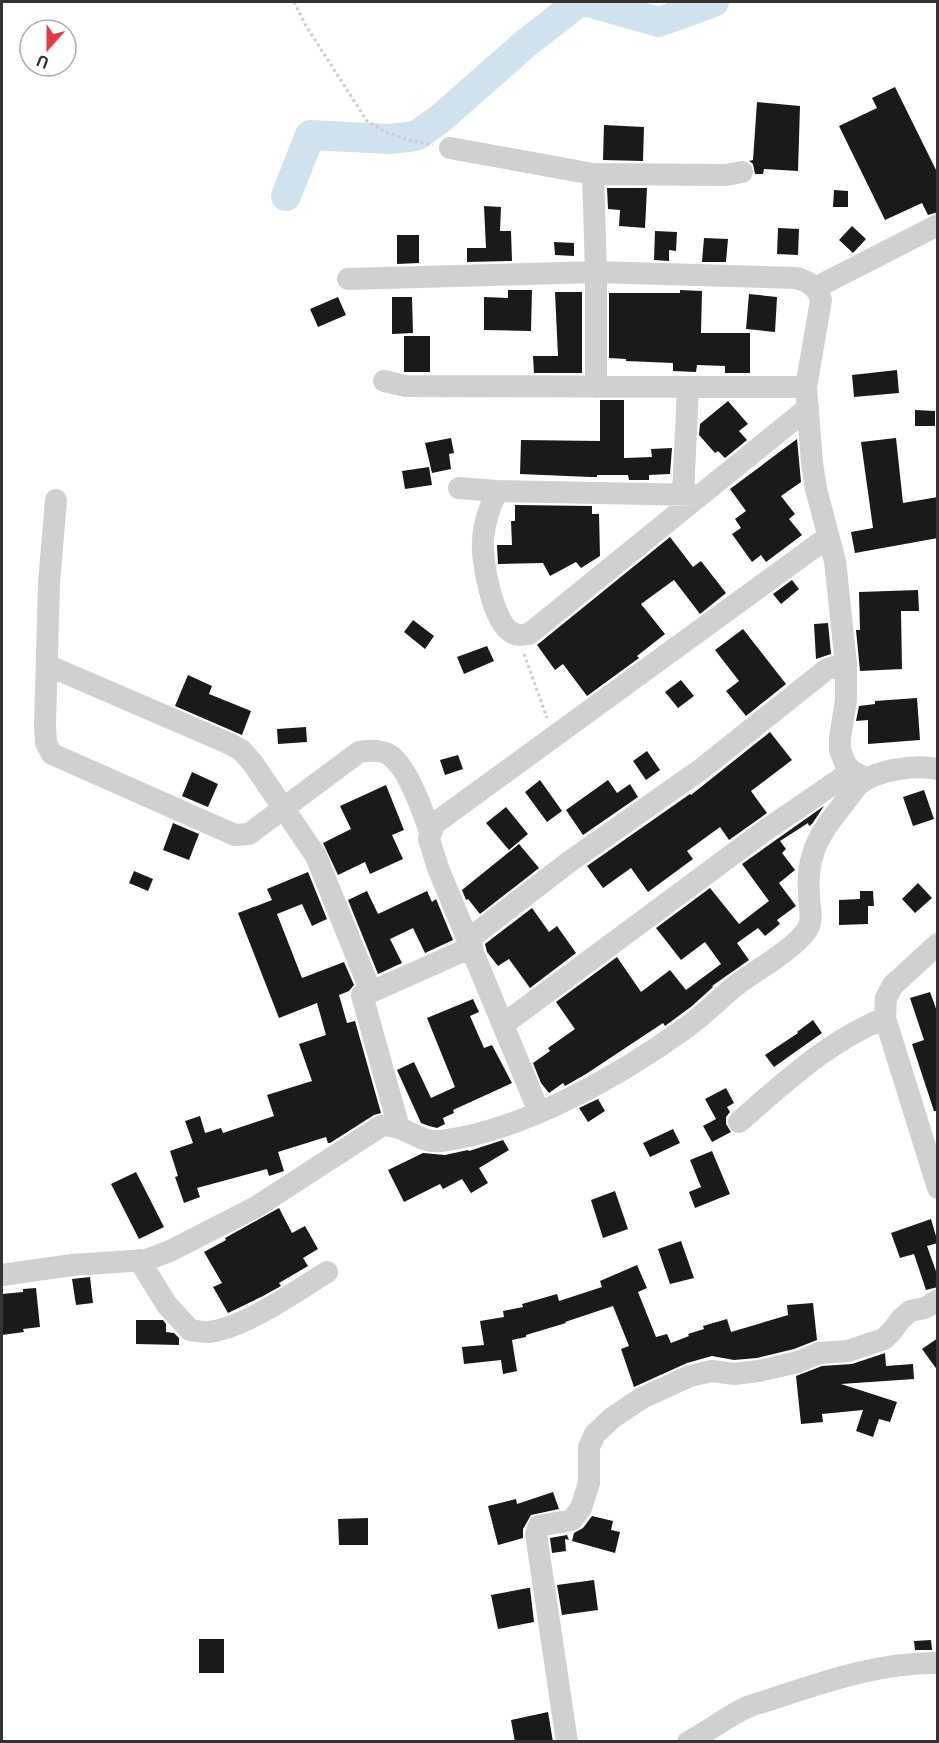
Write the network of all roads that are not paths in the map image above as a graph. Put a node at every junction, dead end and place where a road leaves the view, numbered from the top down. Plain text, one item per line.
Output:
1 (450, 148) road end
2 (742, 172) dead end
3 (593, 174) junction
4 (938, 225) edge
5 (596, 272) junction
6 (348, 279) dead end
7 (815, 288) junction
8 (384, 381) dead end
9 (596, 387) junction
10 (688, 388) junction
11 (807, 398) junction
12 (459, 488) dead end
13 (497, 491) junction
14 (692, 495) junction
15 (56, 500) dead end
16 (828, 537) junction
17 (846, 664) junction
18 (46, 665) junction
19 (938, 769) edge
20 (859, 775) junction
21 (284, 808) junction
22 (430, 832) junction
23 (470, 943) junction
24 (938, 944) edge
25 (371, 992) junction
26 (885, 1018) junction
27 (504, 1024) junction
28 (539, 1112) junction
29 (739, 1122) dead end
30 (399, 1128) junction
31 (938, 1188) edge
32 (140, 1260) junction
33 (327, 1272) dead end
34 (2, 1275) edge
35 (938, 1300) edge
36 (938, 1663) edge
37 (567, 1742) edge
38 (688, 1742) edge

1 - 3 street
2 - 3 street
3 - 5 street
4 - 7 street
5 - 6 street
5 - 7 street
5 - 9 street
7 - 11 street
8 - 9 street
9 - 10 street
10 - 11 street
10 - 14 street
11 - 14 street
11 - 16 street
12 - 13 street
13 - 14 street
13 - 14 street
15 - 18 street
16 - 17 street
16 - 22 street
17 - 20 street
17 - 23 street
18 - 21 street
18 - 21 street
19 - 20 street
20 - 27 street
20 - 28 street
21 - 22 street
21 - 25 street
22 - 23 street
23 - 25 street
23 - 27 street
24 - 26 street
25 - 30 street
26 - 29 street
26 - 31 street
27 - 28 street
28 - 30 street
30 - 32 street
32 - 33 street
32 - 34 street
35 - 37 street
36 - 38 street

